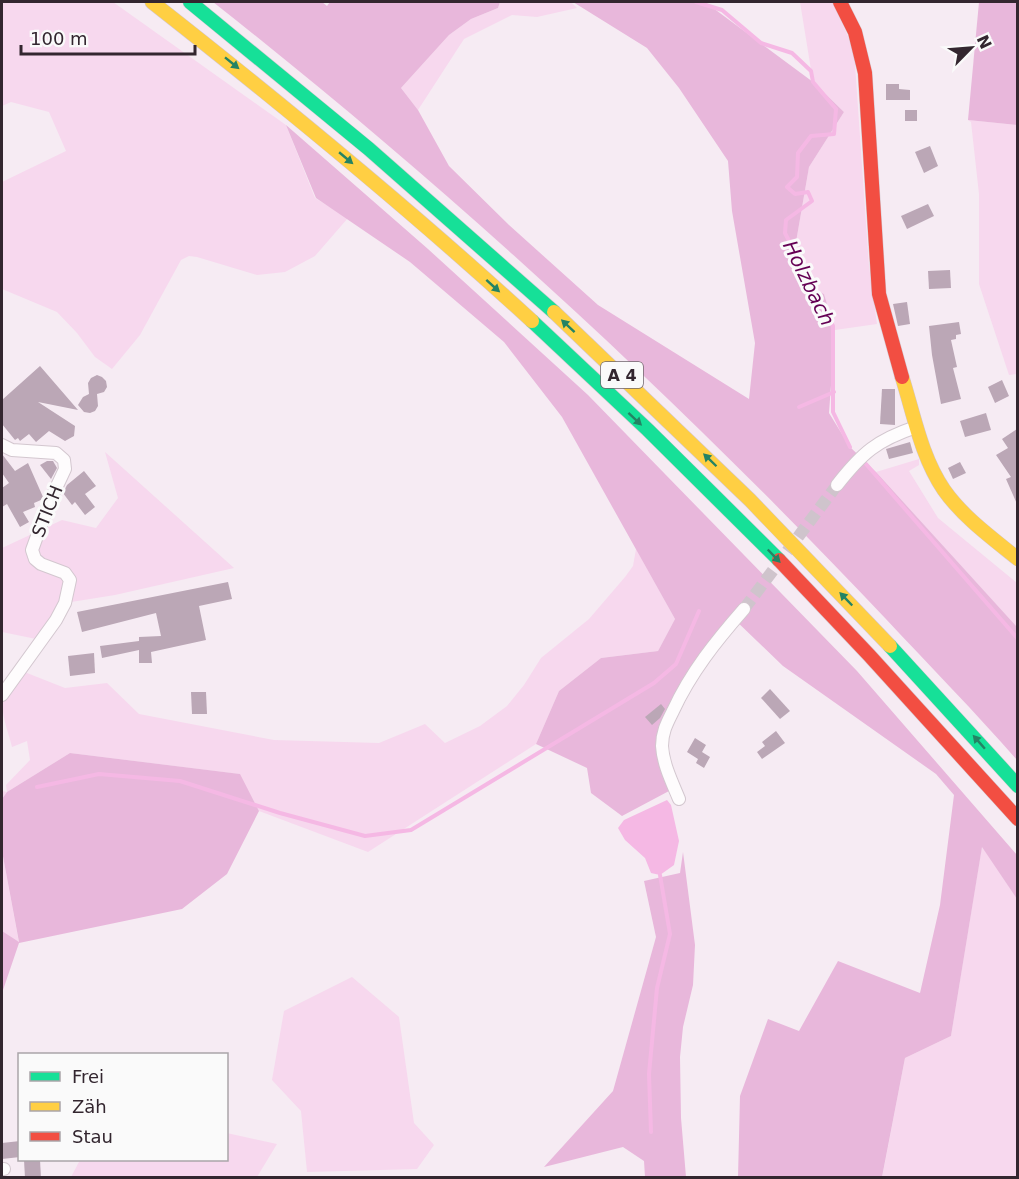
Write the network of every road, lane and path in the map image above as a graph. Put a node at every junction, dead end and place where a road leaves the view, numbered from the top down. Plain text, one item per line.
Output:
1 (152, 2) edge
2 (190, 2) edge
3 (840, 2) edge
4 (916, 427) junction
5 (2, 445) edge
6 (837, 485) tunnel mouth
7 (1017, 559) edge
8 (744, 609) tunnel mouth
9 (2, 695) edge
10 (1017, 786) edge
11 (678, 799) dead end
12 (1017, 819) edge

1 -> 12 main road, A 4
10 -> 2 main road, A 4
3 - 4 main road
4 - 6 street
4 - 7 main road
5 - 9 street, STICH
8 - 11 street

